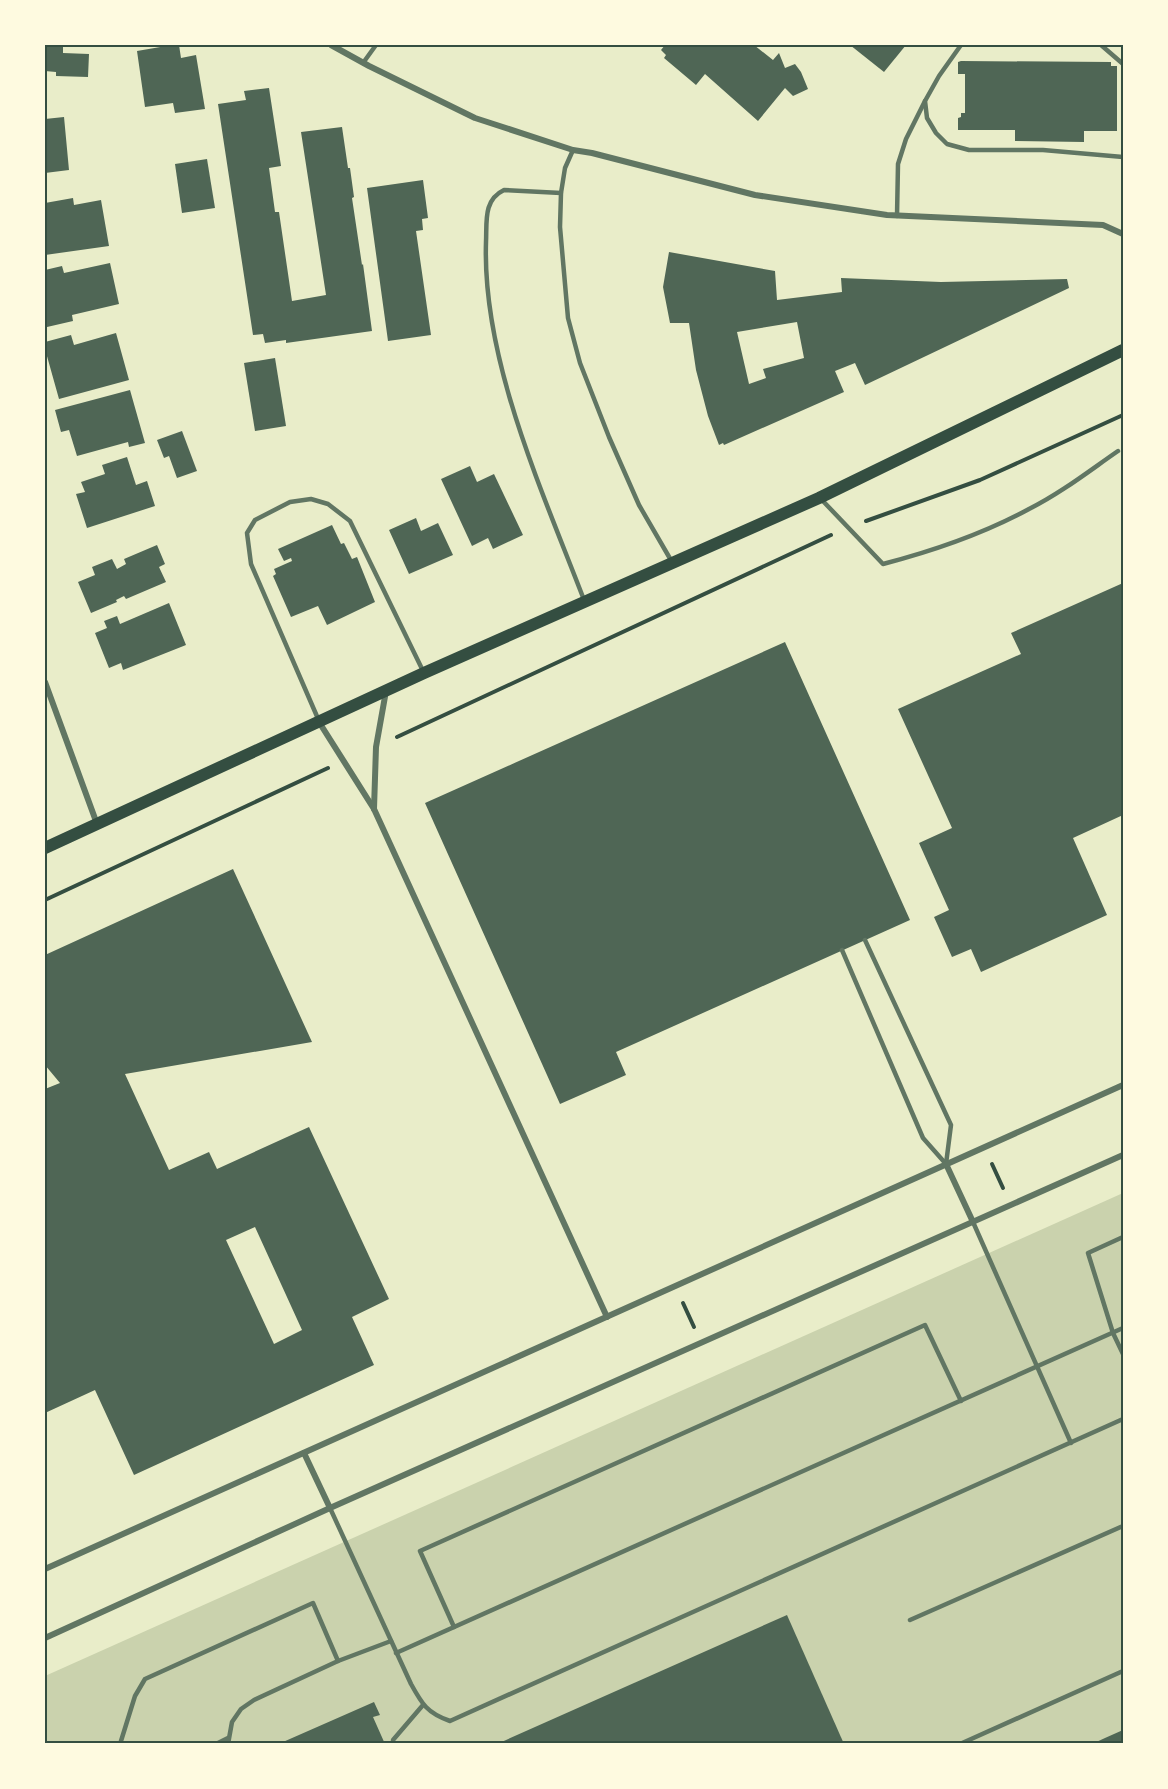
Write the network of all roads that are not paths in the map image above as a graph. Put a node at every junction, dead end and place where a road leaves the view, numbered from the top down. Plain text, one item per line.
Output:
1 (331, 45) edge
2 (376, 45) edge
3 (961, 45) edge
4 (1101, 45) edge
5 (363, 63) junction
6 (1123, 64) edge
7 (925, 101) junction
8 (573, 150) junction
9 (1123, 157) edge
10 (561, 193) junction
11 (897, 216) junction
12 (1123, 224) edge
13 (1121, 233) edge
14 (1123, 350) edge
15 (1118, 452) dead end
16 (819, 498) junction
17 (672, 562) junction
18 (584, 601) junction
19 (424, 673) junction
20 (45, 682) edge
21 (386, 690) junction
22 (319, 721) junction
23 (374, 809) junction
24 (98, 824) junction
25 (45, 848) edge
26 (866, 940) dead end
27 (842, 950) dead end
28 (1123, 1085) edge
29 (1123, 1155) edge
30 (946, 1164) junction
31 (973, 1222) junction
32 (1123, 1237) edge
33 (607, 1317) junction
34 (1123, 1328) edge
35 (1113, 1333) junction
36 (1123, 1354) edge
37 (1037, 1367) junction
38 (961, 1401) junction
39 (1123, 1419) edge
40 (1071, 1443) junction
41 (304, 1453) junction
42 (330, 1508) junction
43 (1123, 1526) edge
44 (45, 1569) edge
45 (910, 1620) dead end
46 (454, 1627) junction
47 (45, 1638) edge
48 (391, 1641) junction
49 (396, 1653) junction
50 (338, 1661) junction
51 (1123, 1671) edge
52 (423, 1706) junction
53 (393, 1740) dead end
54 (228, 1741) edge
55 (122, 1744) edge
56 (216, 1744) edge
57 (960, 1744) edge

1 - 5 street
2 - 5 lane
3 - 7 lane
4 - 6 lane
5 - 8 street
7 - 9 lane
7 - 11 lane
8 - 10 lane
8 - 11 street
10 - 17 lane
10 - 18 lane
11 - 13 street
12 - 13 lane
14 - 16 main road
15 - 16 lane
16 - 17 main road
17 - 18 main road
18 - 19 main road
19 - 21 main road
19 - 22 lane
20 - 24 street
21 - 22 main road
21 - 23 street
22 - 23 street
22 - 24 main road
23 - 33 street
24 - 25 main road
26 - 30 lane
27 - 30 lane
28 - 30 street
29 - 31 street
30 - 31 street
30 - 33 street
31 - 37 lane
31 - 42 street
32 - 35 lane
33 - 41 street
34 - 35 lane
35 - 36 lane
35 - 37 lane
37 - 38 lane
37 - 40 lane
38 - 46 lane
38 - 46 lane
39 - 40 lane
40 - 52 lane
41 - 42 street
41 - 44 street
42 - 47 street
42 - 48 lane
43 - 45 lane
46 - 49 lane
48 - 49 lane
48 - 50 lane
49 - 52 lane
50 - 54 lane
50 - 55 lane
51 - 57 lane
52 - 53 lane
54 - 56 lane

